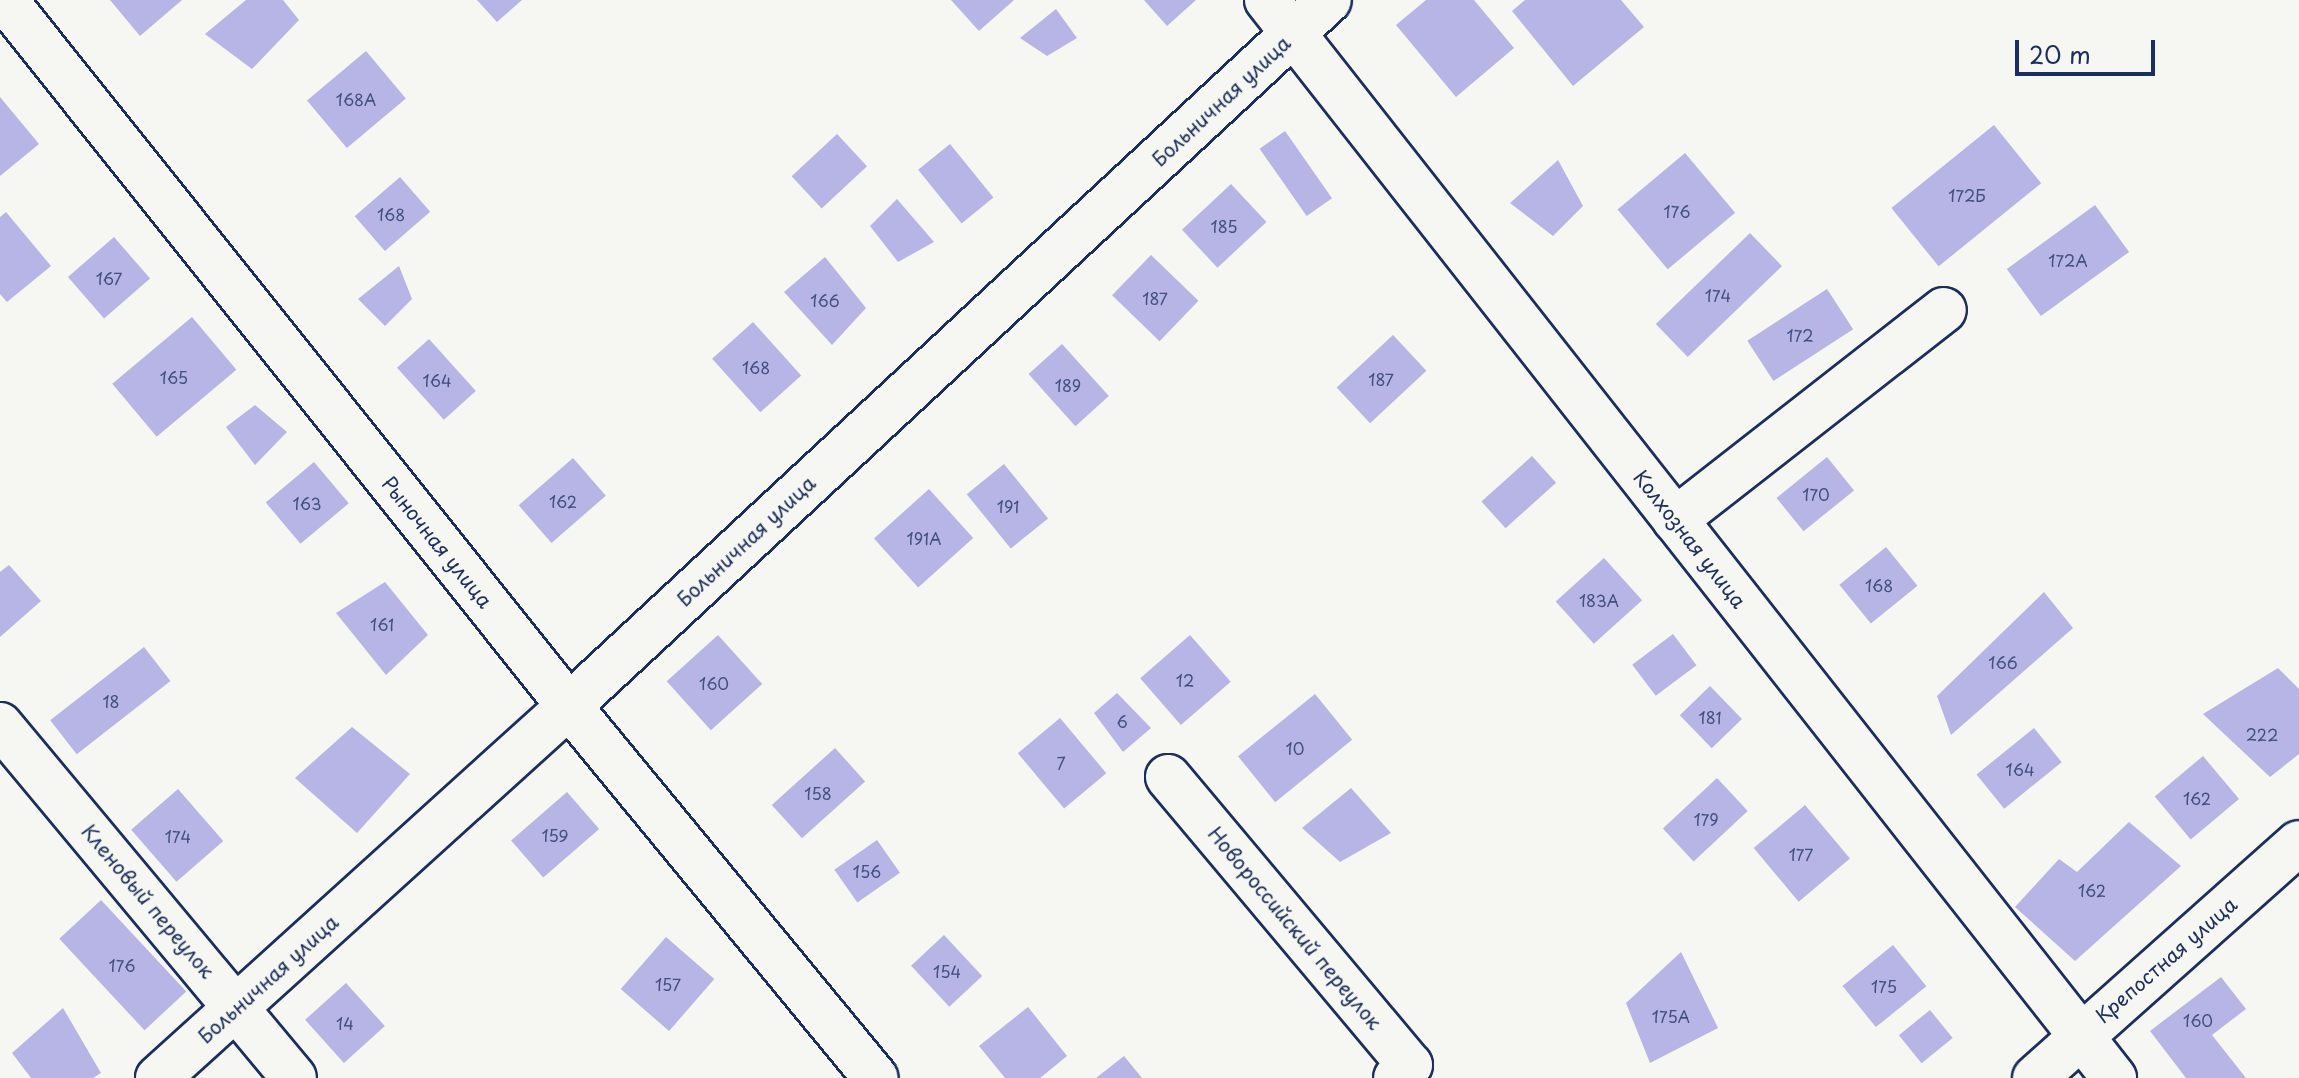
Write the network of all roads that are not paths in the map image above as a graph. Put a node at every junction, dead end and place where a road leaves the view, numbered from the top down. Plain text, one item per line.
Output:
1 (5, 0) edge
2 (1267, 0) edge
3 (1329, 0) edge
4 (1293, 34) junction
5 (1944, 310) dead end
6 (1675, 520) junction
7 (569, 706) junction
8 (0, 725) edge
9 (1168, 777) dead end
10 (2299, 843) edge
11 (236, 1007) junction
12 (2080, 1035) junction
13 (158, 1078) edge
14 (294, 1078) edge
15 (876, 1078) edge
16 (1396, 1078) edge
17 (2035, 1078) edge
18 (2114, 1078) edge

1 - 7 street, Рыночная улица
2 - 4 street, Колхозная улица
3 - 4 street, Больничная улица
4 - 6 street, Колхозная улица
4 - 7 street, Больничная улица
5 - 6 street
6 - 12 street, Колхозная улица
7 - 11 street, Больничная улица
7 - 15 street, Рыночная улица
8 - 11 street, Кленовый переулок
9 - 16 street, Новороссийский переулок
10 - 12 street, Крепостная улица
11 - 13 street, Больничная улица
11 - 14 street, Кленовый переулок
12 - 17 street, Крепостная улица
12 - 18 street, Колхозная улица

